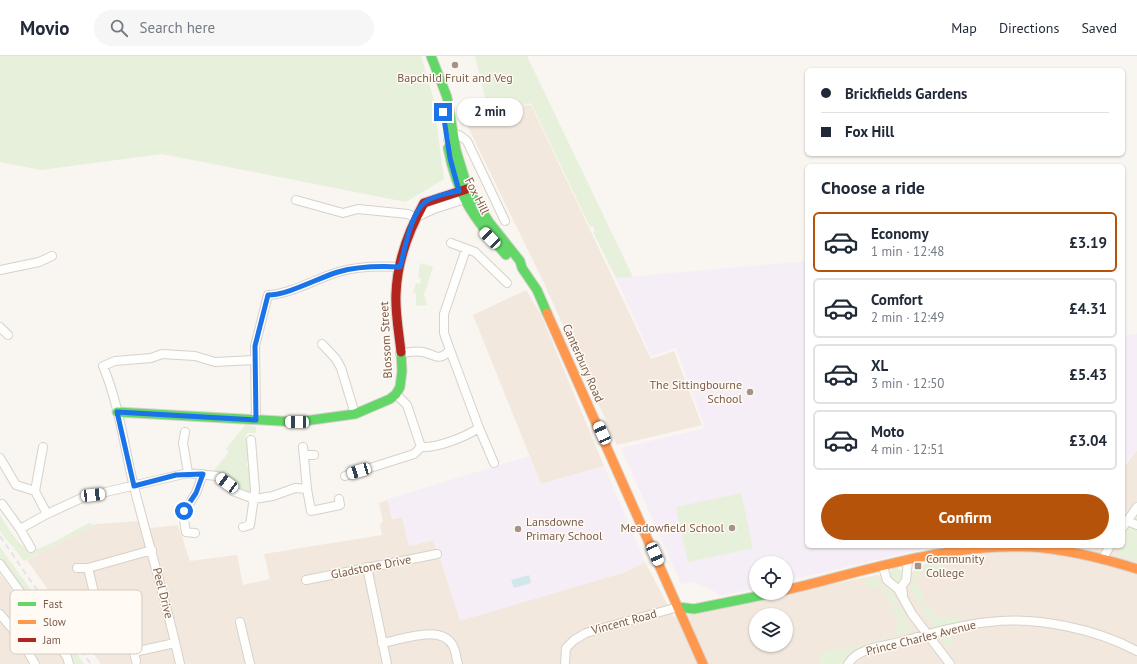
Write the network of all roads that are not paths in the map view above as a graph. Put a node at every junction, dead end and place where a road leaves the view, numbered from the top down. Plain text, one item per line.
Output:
1 (431, 56) edge
2 (451, 138) junction
3 (465, 194) junction
4 (296, 200) dead end
5 (415, 218) junction
6 (505, 221) dead end
7 (451, 243) dead end
8 (466, 249) junction
9 (52, 256) dead end
10 (400, 267) junction
11 (0, 270) edge
12 (507, 283) dead end
13 (537, 290) joint
14 (0, 327) edge
15 (8, 335) dead end
16 (322, 344) dead end
17 (450, 350) junction
18 (400, 354) junction
19 (254, 360) junction
20 (396, 394) junction
21 (117, 412) junction
22 (355, 414) junction
23 (256, 420) junction
24 (479, 428) junction
25 (185, 432) dead end
26 (250, 440) dead end
27 (43, 447) dead end
28 (303, 447) dead end
29 (421, 447) junction
30 (314, 455) dead end
31 (304, 456) junction
32 (0, 458) edge
33 (494, 463) dead end
34 (188, 473) junction
35 (203, 474) junction
36 (345, 476) dead end
37 (134, 486) junction
38 (307, 489) junction
39 (35, 491) junction
40 (254, 499) junction
41 (339, 499) dead end
42 (2, 504) dead end
43 (1137, 506) edge
44 (47, 514) junction
45 (1125, 524) edge
46 (1137, 525) edge
47 (242, 527) dead end
48 (20, 529) junction
49 (195, 533) dead end
50 (31, 548) dead end
51 (988, 548) edge
52 (1024, 548) edge
53 (1109, 548) edge
54 (152, 550) junction
55 (437, 554) dead end
56 (1103, 558) junction
57 (908, 561) junction
58 (0, 564) edge
59 (366, 567) junction
60 (883, 567) junction
61 (77, 568) dead end
62 (88, 568) junction
63 (1137, 569) edge
64 (306, 580) dead end
65 (793, 588) edge
66 (19, 590) edge
67 (96, 590) edge
68 (903, 595) junction
69 (749, 598) edge
70 (678, 607) junction
71 (0, 614) edge
72 (240, 622) dead end
73 (10, 626) edge
74 (926, 635) junction
75 (175, 643) junction
76 (382, 643) junction
77 (1137, 651) edge
78 (28, 654) edge
79 (65, 654) edge
80 (142, 654) edge
81 (34, 664) edge
82 (69, 664) edge
83 (180, 664) edge
84 (250, 664) edge
85 (388, 664) edge
86 (458, 664) edge
87 (565, 664) edge
88 (703, 664) edge
89 (848, 664) edge
90 (950, 664) edge

1 - 2 street, Fox Hill
2 - 3 street, Fox Hill
2 - 6 street, Fox Hill
3 - 5 street, Blossom Street
3 - 13 street, Fox Hill
4 - 5 street
5 - 10 street, Blossom Street
7 - 8 street
8 - 12 street
8 - 17 street
9 - 11 street
10 - 18 street, Blossom Street
10 - 19 street
13 - 70 street, Canterbury Road
14 - 15 street
16 - 22 street
17 - 18 street
17 - 24 street
18 - 20 street, Blossom Street
19 - 21 street, Peel Drive
19 - 23 street
20 - 22 street, Blossom Street
20 - 29 street
21 - 23 street, Blossom Street
21 - 37 street, Peel Drive
22 - 23 street, Blossom Street
24 - 29 street
24 - 33 street
25 - 34 street
26 - 40 street
27 - 39 street
28 - 31 street
29 - 36 street
30 - 31 street
31 - 38 street
32 - 39 street
34 - 35 street
34 - 37 street
35 - 40 street
35 - 49 street
37 - 44 street
37 - 54 street, Peel Drive
38 - 40 street
38 - 41 street
39 - 44 street
40 - 47 street
42 - 48 street
43 - 45 street
44 - 48 street
45 - 46 street
48 - 50 street
51 - 57 street
52 - 56 street
53 - 56 street
54 - 62 street
54 - 75 street, Peel Drive
55 - 59 street, Gladstone Drive
56 - 63 street
57 - 60 street
57 - 68 street
58 - 66 street
59 - 64 street, Gladstone Drive
59 - 76 street
60 - 65 street
60 - 68 street
61 - 62 street
62 - 67 street
68 - 74 street
69 - 70 street
70 - 87 street, Vincent Road
70 - 88 street
71 - 73 street
72 - 84 street
74 - 77 street, Prince Charles Avenue
74 - 89 street, Prince Charles Avenue
74 - 90 street
75 - 80 street
75 - 83 street, Peel Drive
76 - 85 street
76 - 86 street
78 - 81 street
79 - 82 street

